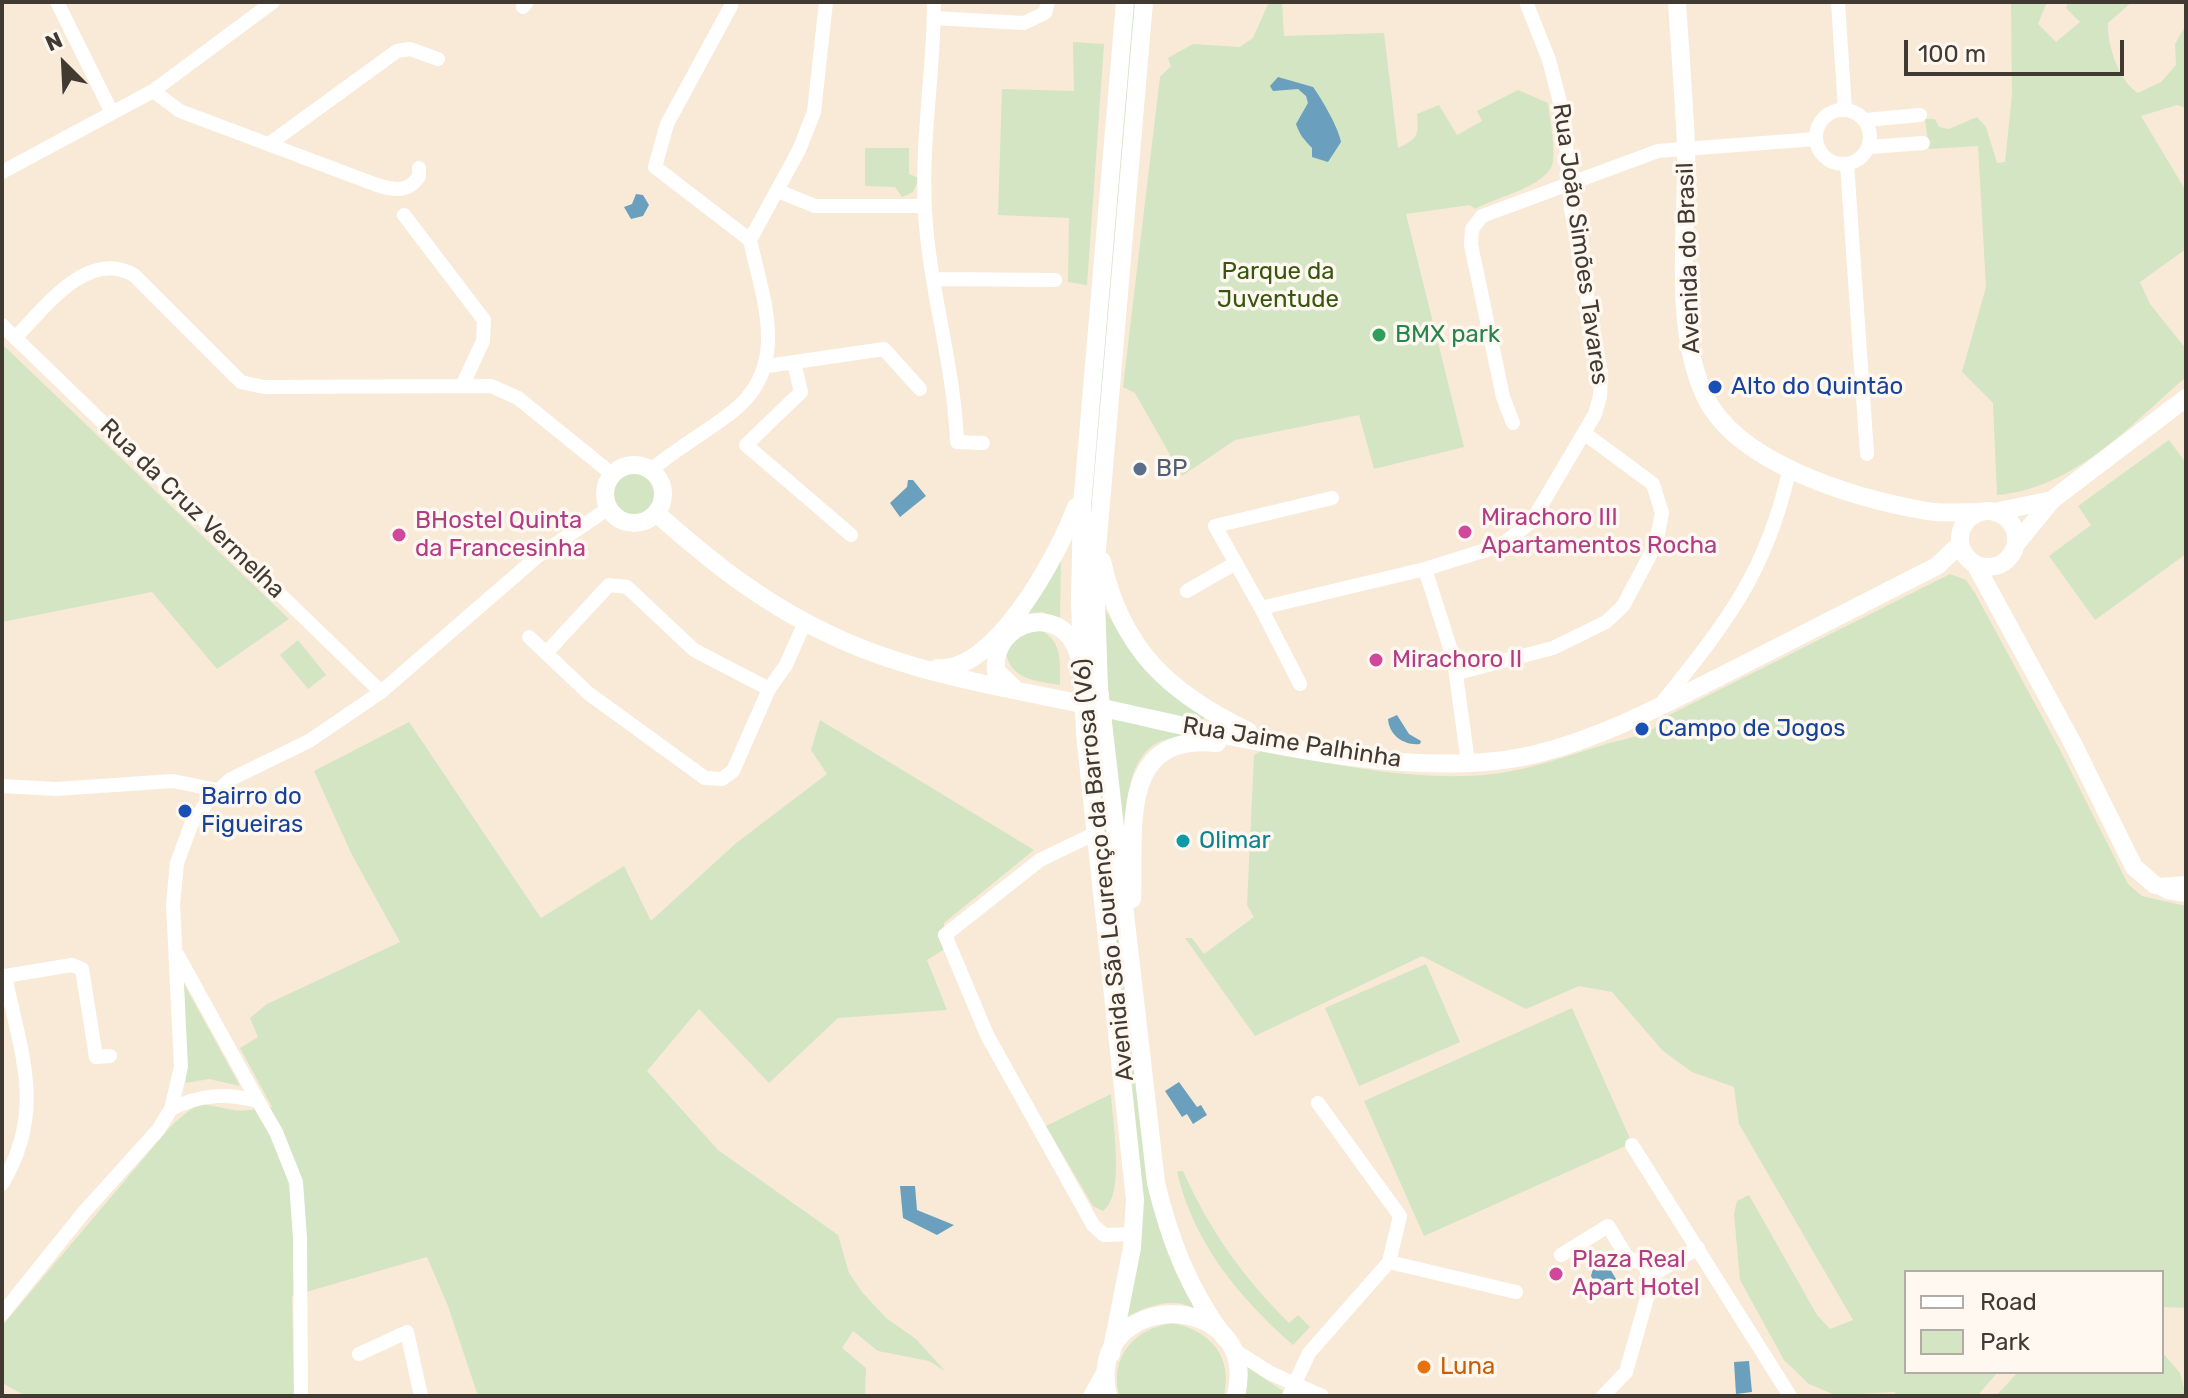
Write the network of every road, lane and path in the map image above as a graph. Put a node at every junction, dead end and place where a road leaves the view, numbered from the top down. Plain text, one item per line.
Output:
1 (57, 2) edge
2 (273, 2) edge
3 (826, 2) edge
4 (934, 2) edge
5 (1048, 2) edge
6 (1125, 2) edge
7 (1144, 2) edge
8 (1677, 2) edge
9 (1838, 2) edge
10 (1529, 3) edge
11 (731, 6) dead end
12 (934, 18) junction
13 (438, 59) dead end
14 (153, 91) junction
15 (1845, 110) junction
16 (112, 113) junction
17 (1920, 115) dead end
18 (1865, 120) junction
19 (1816, 139) junction
20 (1923, 143) dead end
21 (269, 144) junction
22 (1686, 147) junction
23 (1869, 147) junction
24 (1847, 164) junction
25 (419, 168) dead end
26 (2, 172) edge
27 (1569, 182) junction
28 (778, 191) junction
29 (925, 206) junction
30 (404, 215) dead end
31 (750, 240) junction
32 (934, 279) junction
33 (1055, 280) dead end
34 (2, 325) edge
35 (15, 338) junction
36 (794, 363) junction
37 (767, 366) junction
38 (463, 384) junction
39 (920, 389) dead end
40 (2186, 398) edge
41 (1513, 423) dead end
42 (1584, 433) junction
43 (983, 443) dead end
44 (1867, 454) dead end
45 (1086, 462) junction
46 (651, 470) junction
47 (1789, 471) junction
48 (612, 474) junction
49 (1332, 498) dead end
50 (2052, 500) junction
51 (609, 508) junction
52 (1928, 511) junction
53 (1988, 512) junction
54 (656, 513) junction
55 (851, 535) dead end
56 (1096, 538) junction
57 (1960, 540) junction
58 (2016, 544) junction
59 (1973, 562) junction
60 (2004, 562) junction
61 (1234, 564) junction
62 (1937, 566) junction
63 (1425, 569) junction
64 (1187, 591) dead end
65 (1996, 606) junction
66 (1261, 608) junction
67 (805, 622) junction
68 (529, 637) dead end
69 (546, 653) junction
70 (915, 665) junction
71 (1082, 665) junction
72 (1457, 673) junction
73 (1300, 684) dead end
74 (769, 689) junction
75 (1017, 690) junction
76 (381, 692) junction
77 (1659, 707) junction
78 (1272, 743) junction
79 (1468, 763) junction
80 (2, 786) edge
81 (217, 790) junction
82 (1096, 833) junction
83 (2186, 883) edge
84 (2155, 885) junction
85 (2186, 895) edge
86 (174, 950) junction
87 (1130, 956) junction
88 (4, 976) edge
89 (110, 1056) dead end
90 (258, 1101) junction
91 (1318, 1103) dead end
92 (171, 1109) junction
93 (1632, 1145) dead end
94 (2, 1184) edge
95 (1134, 1234) junction
96 (1698, 1248) junction
97 (1561, 1255) dead end
98 (1389, 1262) junction
99 (1651, 1276) junction
100 (1516, 1292) dead end
101 (2, 1314) edge
102 (1228, 1343) junction
103 (359, 1354) dead end
104 (1109, 1359) junction
105 (1291, 1391) edge
106 (301, 1396) edge
107 (421, 1396) edge
108 (1090, 1396) edge
109 (1108, 1396) edge
110 (1236, 1396) edge
111 (1322, 1396) edge
112 (1603, 1396) edge
113 (1790, 1396) edge

1 - 16 street
2 - 14 street
3 - 28 street
4 - 12 street
5 - 12 street
6 - 45 street, Avenida São Lourenço da Barrosa (V6)
7 - 56 street, Avenida São Lourenço da Barrosa (V6)
8 - 22 street, Avenida do Brasil
9 - 15 street
10 - 27 street, Rua João Simões Tavares
11 - 31 street
12 - 29 street
13 - 21 street
14 - 16 street
14 - 21 street
15 - 18 street
15 - 19 street
16 - 26 street
17 - 18 street
18 - 23 street
19 - 22 street
19 - 24 street
20 - 23 street
21 - 25 street
22 - 27 street
22 - 47 street, Avenida do Brasil
23 - 24 street
24 - 44 street
27 - 41 street
27 - 42 street, Rua João Simões Tavares
28 - 29 street
28 - 31 street
29 - 32 street
30 - 38 street
31 - 37 street
32 - 33 street
32 - 43 street
34 - 35 street, Rua da Cruz Vermelha
35 - 38 street
35 - 76 street, Rua da Cruz Vermelha
36 - 37 street
36 - 39 street
36 - 55 street
37 - 46 street
38 - 48 street
40 - 50 street
42 - 63 street, Rua João Simões Tavares
42 - 72 street
45 - 70 street
45 - 71 street, Avenida São Lourenço da Barrosa (V6)
46 - 48 street
46 - 54 street
47 - 52 street, Avenida do Brasil
47 - 77 street
48 - 51 street
49 - 61 street
50 - 53 street
50 - 58 street
51 - 54 street
51 - 76 street
52 - 53 street, Avenida do Brasil
52 - 57 street, Avenida do Brasil
53 - 57 street, Rua Jaime Palhinha
53 - 58 street
54 - 67 street, Rua Jaime Palhinha
56 - 78 street
56 - 87 street, Avenida São Lourenço da Barrosa (V6)
57 - 59 street
57 - 62 street, Rua Jaime Palhinha
58 - 60 street
59 - 60 street, Rua Jaime Palhinha
59 - 62 street, Rua Jaime Palhinha
59 - 65 street
60 - 65 street
61 - 64 street
61 - 66 street
62 - 77 street, Rua Jaime Palhinha
63 - 66 street, Rua João Simões Tavares
63 - 72 street
65 - 84 street
66 - 73 street
67 - 70 street, Rua Jaime Palhinha
67 - 74 street
68 - 69 street
69 - 74 street
69 - 74 street
70 - 75 street, Rua Jaime Palhinha
71 - 75 street
71 - 82 street, Avenida São Lourenço da Barrosa (V6)
72 - 79 street
75 - 78 street, Rua Jaime Palhinha
76 - 81 street
77 - 79 street, Rua Jaime Palhinha
78 - 79 street, Rua Jaime Palhinha
78 - 87 street
80 - 81 street
81 - 86 street
82 - 95 street, Avenida São Lourenço da Barrosa (V6)
82 - 95 street
83 - 84 street
84 - 85 street
86 - 90 street
86 - 92 street
87 - 102 street, Avenida São Lourenço da Barrosa (V6)
88 - 89 street
88 - 94 street
90 - 92 street
90 - 106 street
91 - 98 street
92 - 101 street
93 - 96 street
95 - 104 street, Avenida São Lourenço da Barrosa (V6)
96 - 99 street
96 - 113 street
97 - 99 street
98 - 100 street
98 - 105 street
99 - 112 street
102 - 104 street
102 - 105 street
102 - 110 street, Avenida São Lourenço da Barrosa (V6)
103 - 107 street
104 - 108 street
104 - 109 street, Avenida São Lourenço da Barrosa (V6)
105 - 111 street

